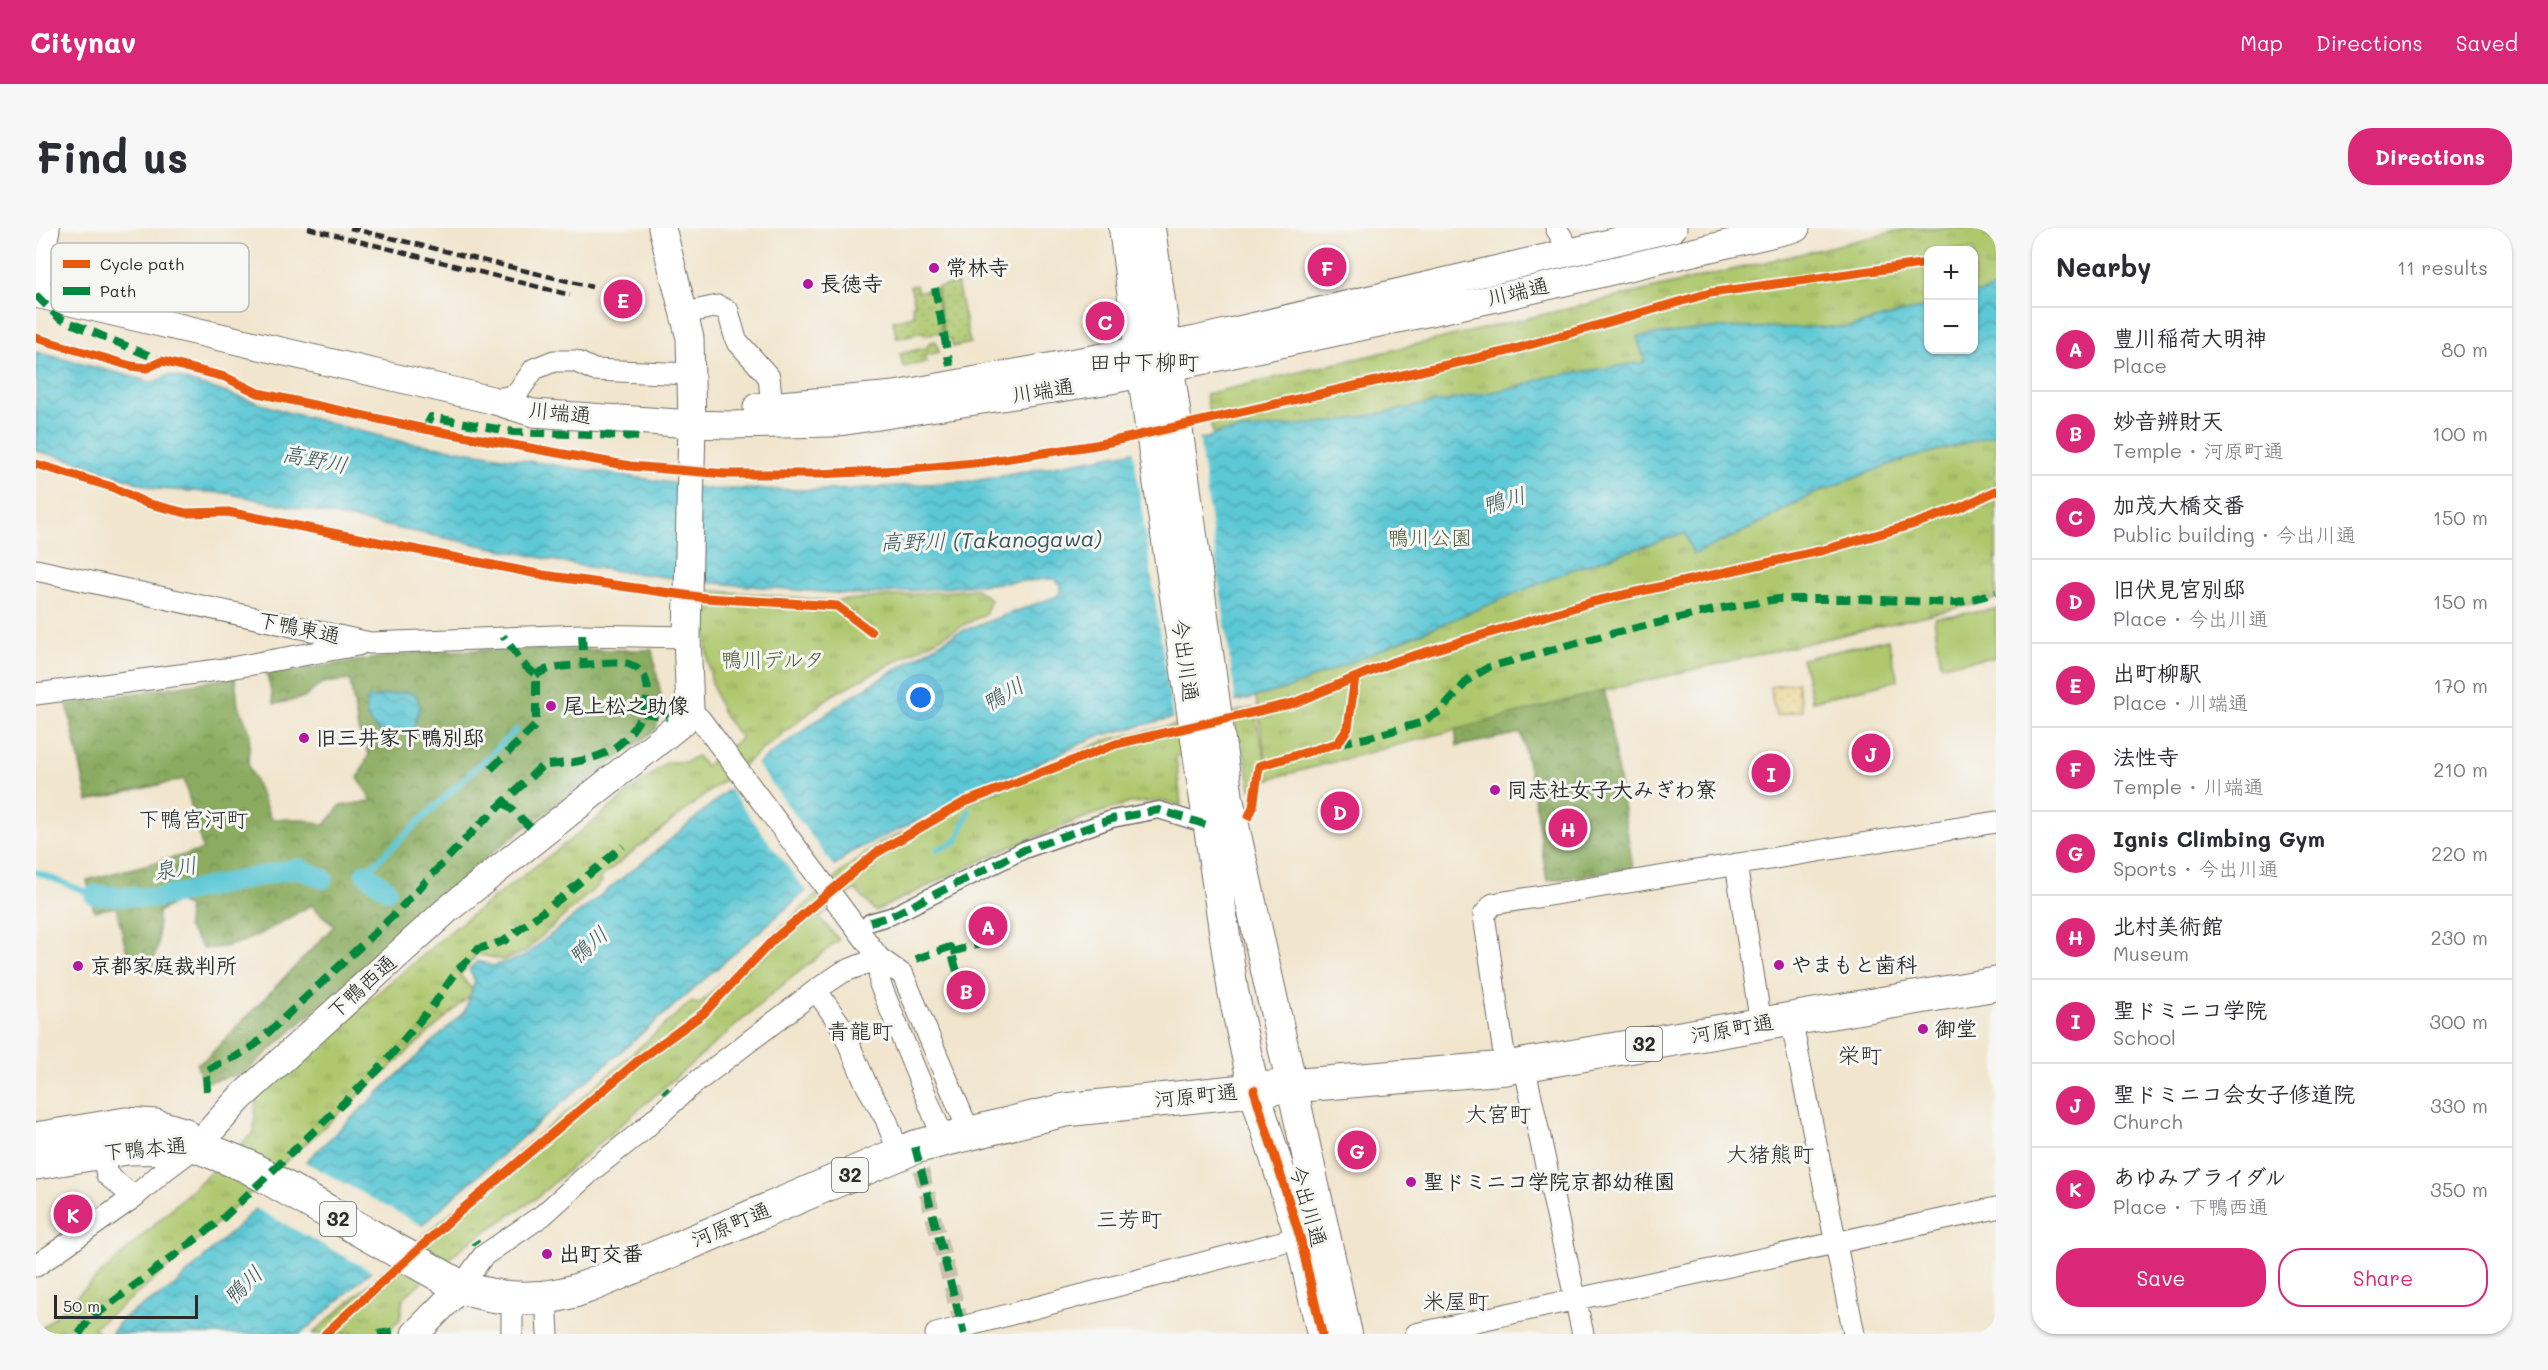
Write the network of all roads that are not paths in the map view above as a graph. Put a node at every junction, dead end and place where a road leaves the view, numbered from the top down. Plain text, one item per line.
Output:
1 (46, 228) edge
2 (662, 228) edge
3 (1124, 228) edge
4 (1150, 228) edge
5 (1556, 228) edge
6 (1674, 228) edge
7 (1797, 228) edge
8 (1570, 251) junction
9 (36, 287) edge
10 (36, 294) edge
11 (51, 297) edge
12 (113, 312) edge
13 (685, 313) junction
14 (1156, 372) junction
15 (690, 374) junction
16 (492, 400) junction
17 (772, 407) junction
18 (692, 426) junction
19 (36, 570) edge
20 (688, 628) junction
21 (370, 643) junction
22 (36, 694) edge
23 (690, 710) junction
24 (1215, 809) junction
25 (1996, 822) edge
26 (1736, 864) junction
27 (862, 923) junction
28 (879, 958) junction
29 (1996, 984) edge
30 (816, 990) junction
31 (1776, 1022) junction
32 (1515, 1066) junction
33 (1290, 1086) junction
34 (1254, 1089) junction
35 (957, 1137) junction
36 (36, 1139) edge
37 (197, 1146) junction
38 (102, 1152) junction
39 (899, 1154) junction
40 (36, 1163) edge
41 (134, 1197) junction
42 (1996, 1208) edge
43 (1300, 1237) junction
44 (1835, 1242) junction
45 (36, 1266) edge
46 (461, 1287) junction
47 (546, 1298) junction
48 (512, 1299) junction
49 (1575, 1299) junction
50 (415, 1334) edge
51 (512, 1334) edge
52 (548, 1334) edge
53 (936, 1334) edge
54 (1322, 1334) edge
55 (1347, 1334) edge
56 (1416, 1334) edge
57 (1583, 1334) edge
58 (1854, 1334) edge

1 - 9 street
2 - 13 street
3 - 14 main road, 今出川通
4 - 14 main road, 今出川通
5 - 8 street
6 - 8 street, 川端通
7 - 14 street, 川端通
8 - 14 street, 川端通
10 - 11 street, 川端通
12 - 16 street, 川端通
13 - 15 street
13 - 17 street
14 - 17 street, 川端通
14 - 18 street, 川端通
14 - 24 main road, 今出川通
15 - 16 street
15 - 18 street
16 - 18 street, 川端通
17 - 18 street, 川端通
18 - 20 street
19 - 21 street, 下鴨東通
20 - 21 street, 下鴨東通
20 - 23 street
21 - 22 street
23 - 27 street
23 - 37 street, 下鴨西通
24 - 27 street
24 - 33 main road, 今出川通
24 - 34 main road, 今出川通
25 - 26 street
26 - 31 street
26 - 32 street
27 - 28 street
28 - 30 street
28 - 35 street
29 - 31 main road, 河原町通 / 32
30 - 39 street
30 - 46 street
31 - 32 main road, 河原町通 / 32
31 - 44 street
32 - 33 main road, 河原町通 / 32
32 - 49 street
33 - 34 main road, 河原町通 / 32
33 - 55 main road, 今出川通
34 - 35 main road, 河原町通 / 32
34 - 43 main road, 今出川通
35 - 39 main road, 河原町通 / 32
36 - 37 main road, 下鴨本通 / 32
37 - 38 main road, 下鴨本通 / 32
37 - 41 street, 下鴨西通
37 - 46 main road, 32
38 - 40 main road, 下鴨本通 / 32
38 - 41 street
39 - 47 main road, 河原町通 / 32
41 - 45 street, 下鴨西通
42 - 44 street
43 - 53 street
43 - 54 main road, 今出川通
44 - 49 street
44 - 58 street
46 - 48 main road, 河原町通 / 32
46 - 50 street
47 - 48 main road, 河原町通 / 32
47 - 52 street
48 - 51 street
49 - 56 street
49 - 57 street

